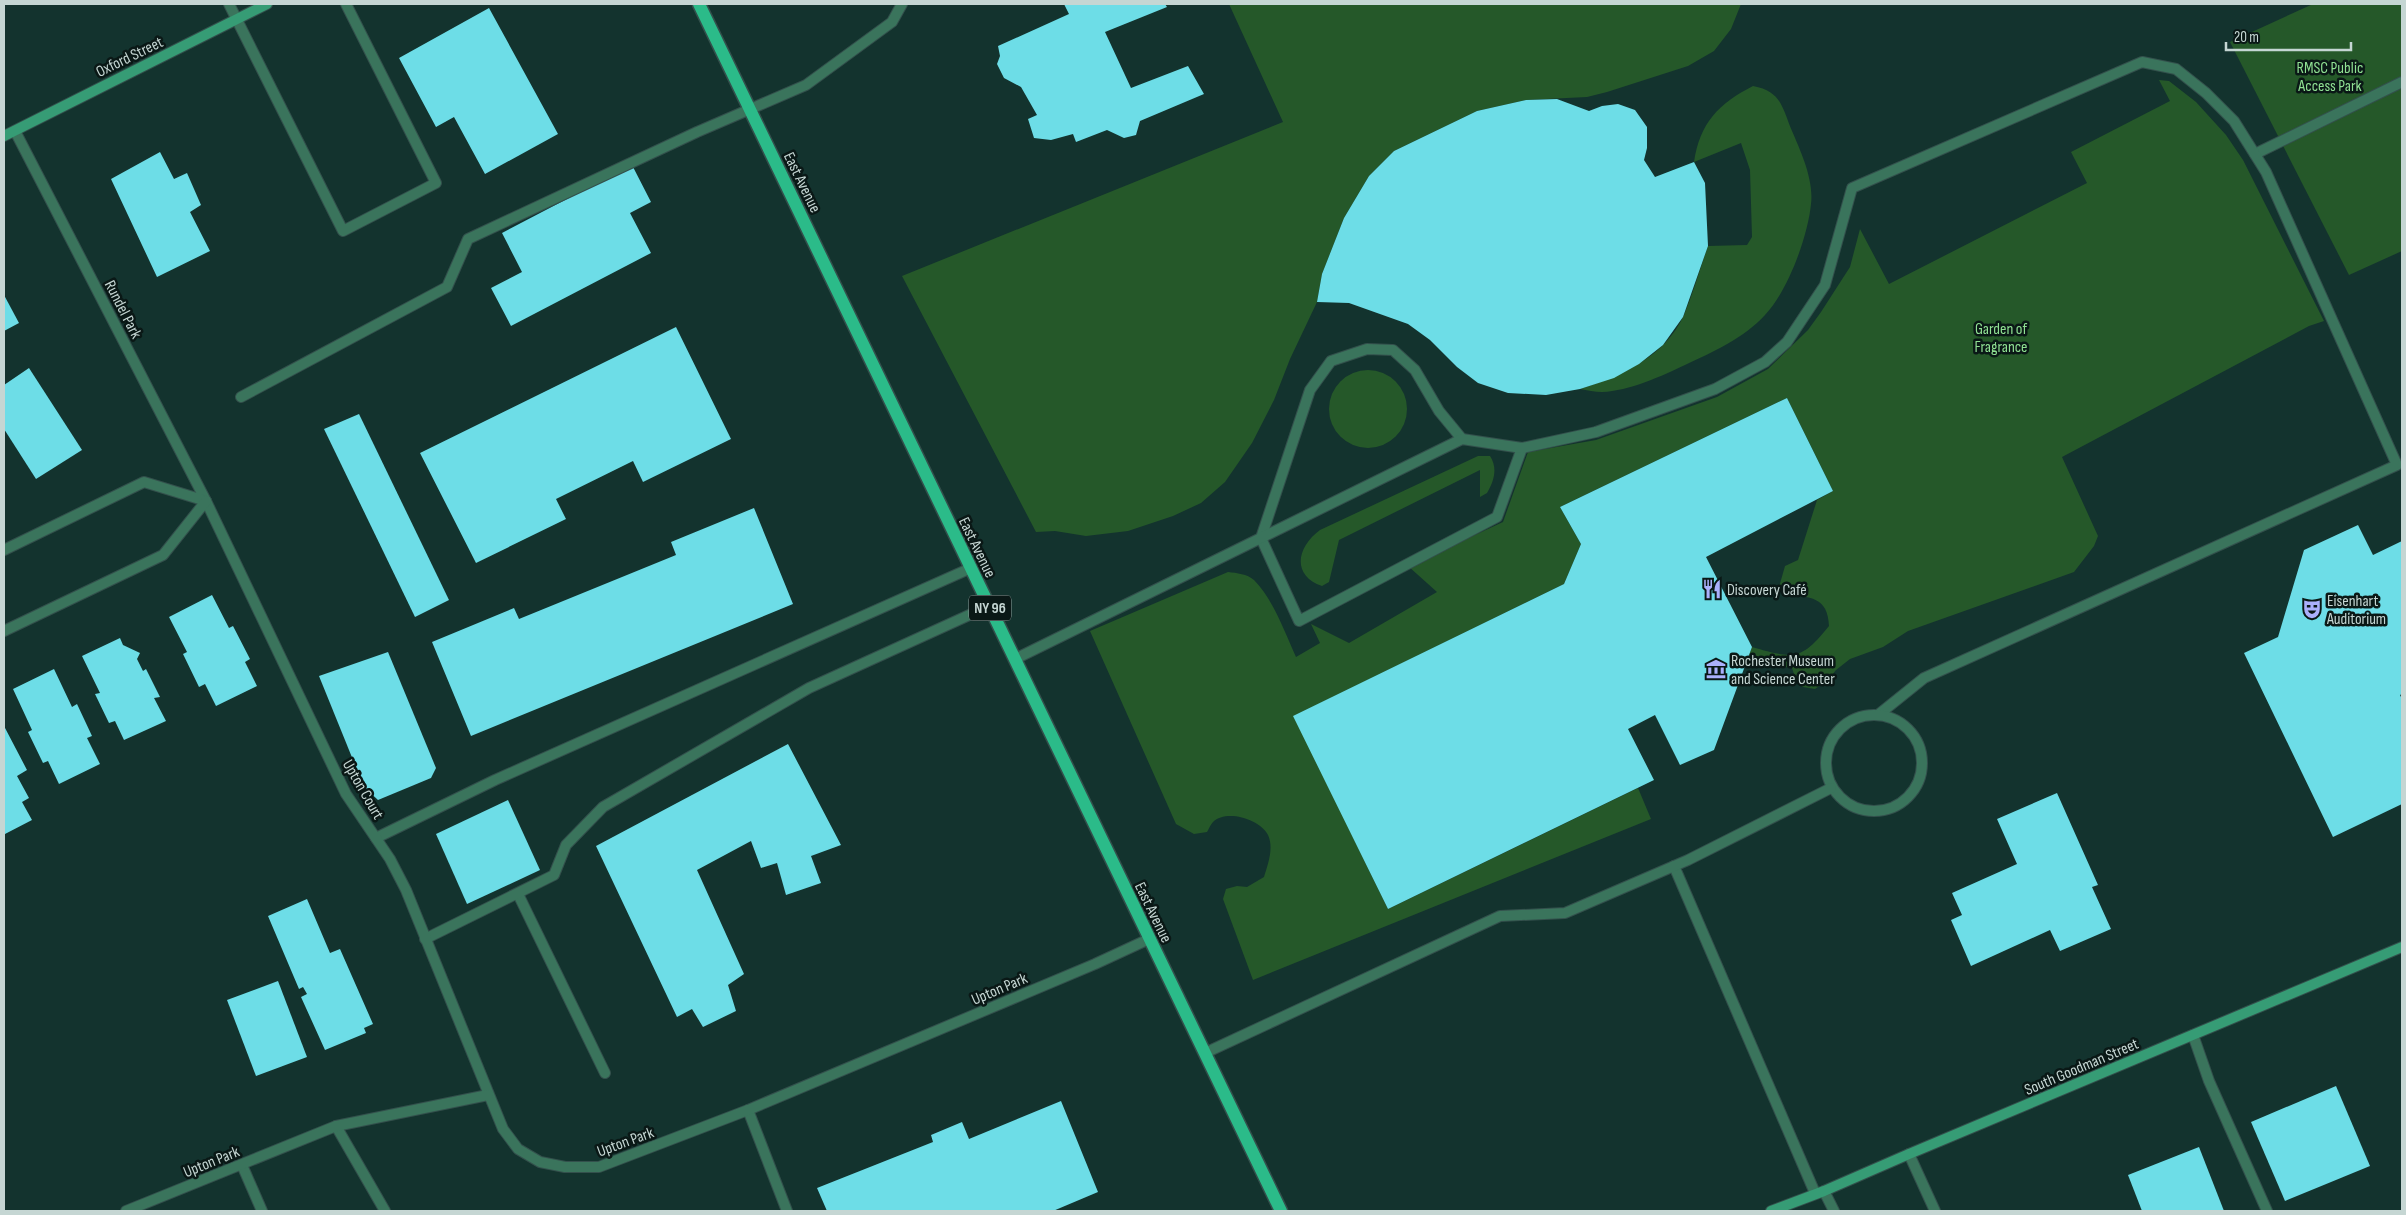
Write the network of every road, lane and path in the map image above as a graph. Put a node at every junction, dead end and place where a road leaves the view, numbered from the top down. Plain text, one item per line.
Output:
1 (229, 4) edge
2 (268, 4) edge
3 (346, 4) edge
4 (699, 4) edge
5 (902, 4) edge
6 (236, 19) junction
7 (2402, 82) edge
8 (750, 108) junction
9 (15, 131) junction
10 (4, 136) edge
11 (2255, 154) junction
12 (240, 397) dead end
13 (1462, 439) junction
14 (1522, 448) junction
15 (2400, 464) edge
16 (206, 501) junction
17 (1261, 538) junction
18 (4, 550) edge
19 (971, 568) junction
20 (989, 606) junction
21 (4, 631) edge
22 (1015, 659) junction
23 (1878, 714) junction
24 (1831, 788) junction
25 (376, 838) junction
26 (1674, 866) junction
27 (518, 894) junction
28 (425, 939) junction
29 (1149, 939) junction
30 (2402, 947) edge
31 (2193, 1035) junction
32 (1205, 1053) junction
33 (605, 1073) dead end
34 (488, 1095) junction
35 (748, 1110) junction
36 (336, 1126) junction
37 (1909, 1154) junction
38 (242, 1164) junction
39 (1820, 1192) junction
40 (126, 1211) edge
41 (262, 1211) edge
42 (386, 1211) edge
43 (787, 1211) edge
44 (1281, 1211) edge
45 (1771, 1211) edge
46 (1834, 1211) edge
47 (1935, 1211) edge
48 (2267, 1211) edge

1 - 6 street
2 - 6 main road, Oxford Street
3 - 6 street
4 - 8 main road, East Avenue / NY 96
5 - 8 street
6 - 9 main road, Oxford Street
7 - 11 street
8 - 12 street
8 - 19 main road, East Avenue / NY 96
9 - 10 main road, Oxford Street
9 - 16 street, Rundel Park
11 - 14 street
11 - 15 street
13 - 14 street
13 - 17 street
13 - 17 street
14 - 17 street
15 - 23 street
16 - 18 street
16 - 21 street
16 - 25 street, Upton Court
17 - 22 street
19 - 20 main road, East Avenue / NY 96
19 - 25 street
20 - 22 main road, East Avenue / NY 96
20 - 27 street
22 - 29 main road, East Avenue / NY 96
23 - 24 street
23 - 24 street
24 - 26 street
25 - 28 street, Upton Court
26 - 32 street
26 - 39 street
27 - 28 street
27 - 33 street
28 - 34 street, Upton Court
29 - 32 main road, East Avenue / NY 96
29 - 35 street, Upton Park
30 - 31 main road, South Goodman Street
31 - 37 main road, South Goodman Street
31 - 48 street
32 - 44 main road, East Avenue / NY 96
34 - 35 street, Upton Park
34 - 36 street, Upton Park
35 - 43 street
36 - 38 street, Upton Park
36 - 42 street
37 - 39 main road, South Goodman Street
37 - 47 street
38 - 40 street, Upton Park
38 - 41 street
39 - 45 main road, South Goodman Street
39 - 46 street

